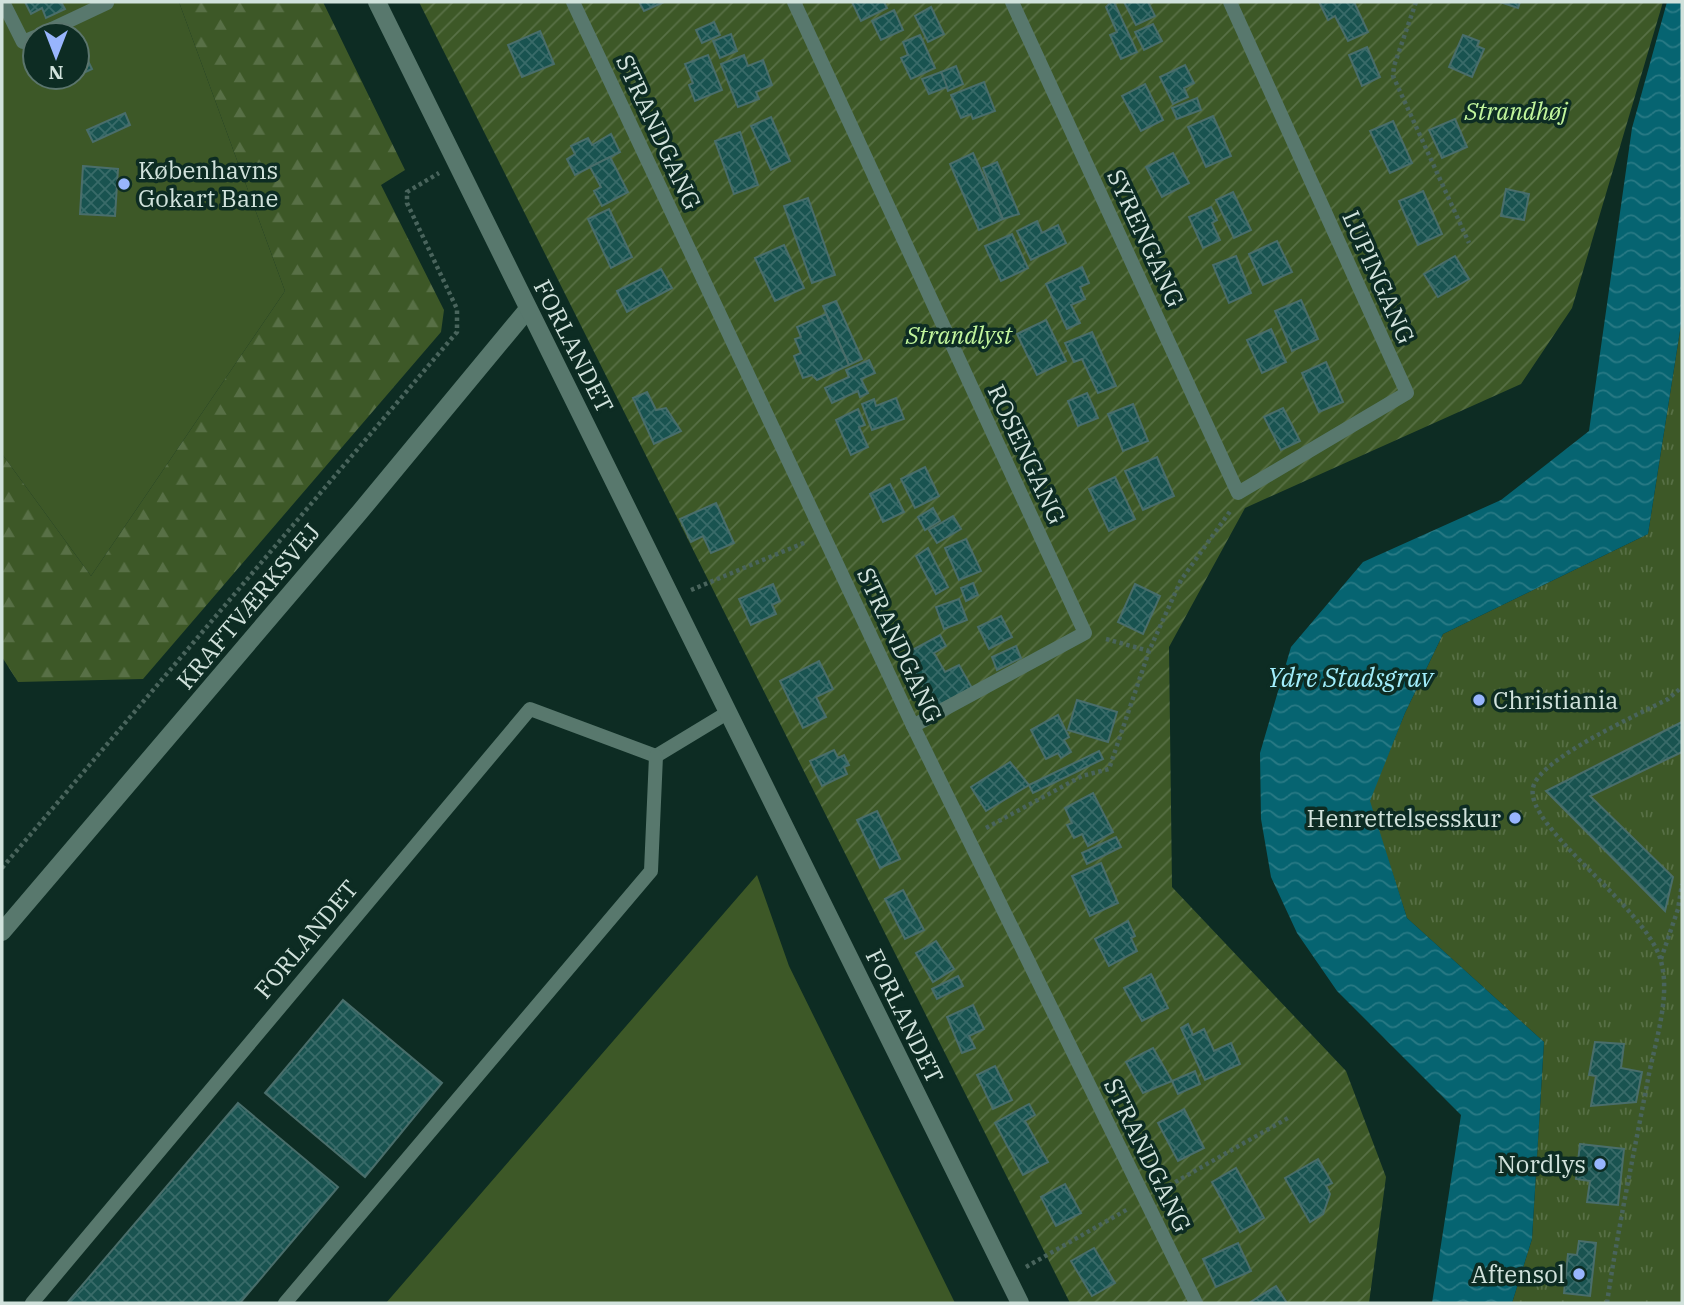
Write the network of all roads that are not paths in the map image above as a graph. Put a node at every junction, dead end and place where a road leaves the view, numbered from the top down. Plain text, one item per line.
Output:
1 (3, 2) edge
2 (377, 2) edge
3 (573, 2) edge
4 (794, 2) edge
5 (1012, 2) edge
6 (1230, 2) edge
7 (107, 3) edge
8 (69, 21) edge
9 (21, 39) edge
10 (528, 309) junction
11 (1238, 493) joint
12 (727, 713) junction
13 (913, 726) junction
14 (656, 756) junction
15 (2, 932) edge
16 (32, 1303) edge
17 (285, 1303) edge
18 (1020, 1303) edge
19 (1196, 1303) edge

1 - 9 lane
2 - 10 street, FORLANDET
3 - 13 lane, STRANDGANG
4 - 13 lane, ROSENGANG
5 - 11 lane, SYRENGANG
6 - 11 lane, LUPINGANG
7 - 8 lane
10 - 12 street, FORLANDET
10 - 15 street, KRAFTVÆRKSVEJ
12 - 14 lane
12 - 18 street, FORLANDET
13 - 19 lane, STRANDGANG
14 - 16 lane, FORLANDET
14 - 17 lane

